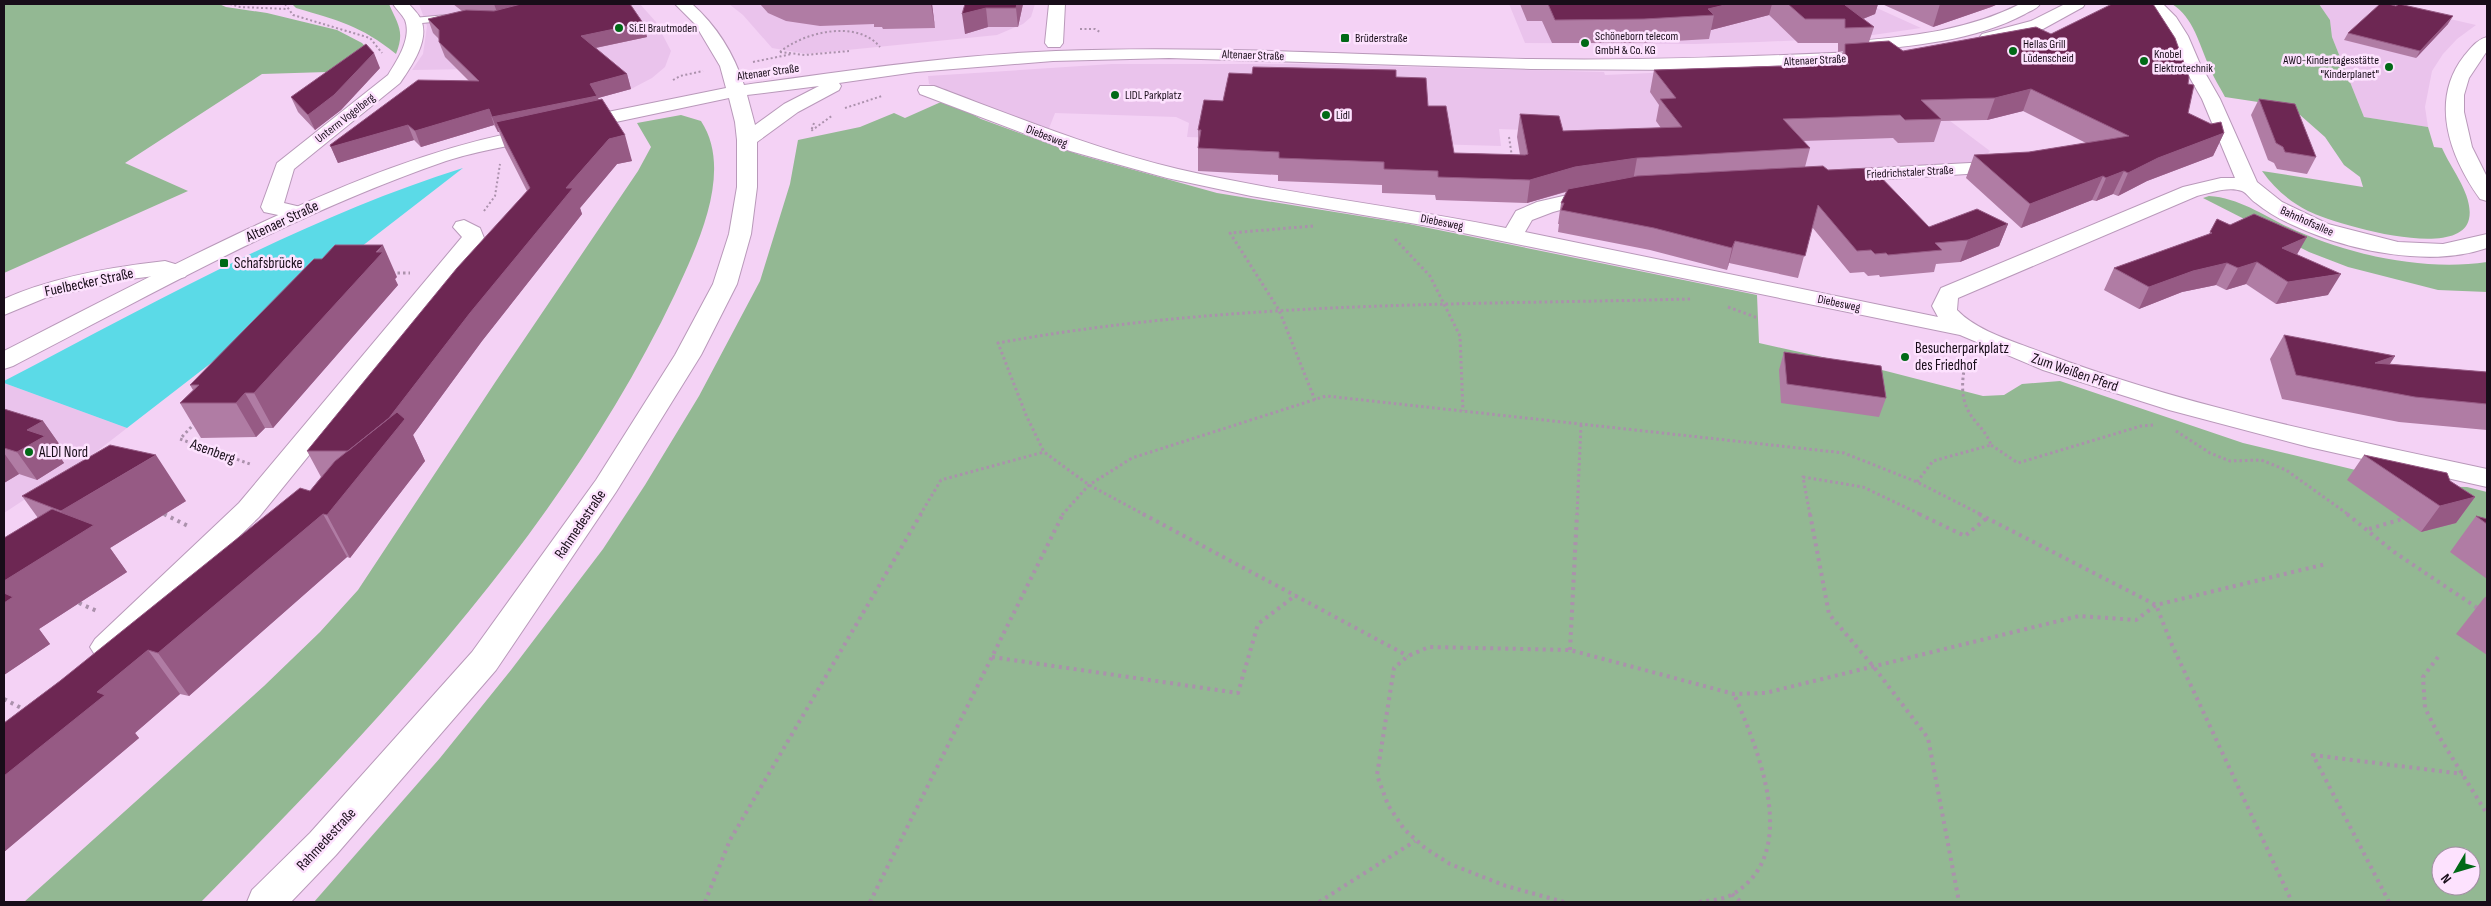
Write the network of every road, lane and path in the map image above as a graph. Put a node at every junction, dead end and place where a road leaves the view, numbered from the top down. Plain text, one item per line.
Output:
1 (230, 4) edge
2 (285, 4) edge
3 (401, 4) edge
4 (683, 4) edge
5 (1058, 4) edge
6 (2032, 4) edge
7 (2077, 4) edge
8 (2152, 4) edge
9 (287, 9) junction
10 (453, 18) edge
11 (413, 22) junction
12 (836, 26) dead end
13 (834, 31) junction
14 (2487, 42) edge
15 (880, 48) dead end
16 (1053, 49) junction
17 (780, 52) dead end
18 (1749, 57) junction
19 (406, 63) junction
20 (858, 75) junction
21 (736, 84) junction
22 (927, 90) joint
23 (816, 116) dead end
24 (1509, 138) dead end
25 (747, 140) junction
26 (490, 142) junction
27 (1514, 163) edge
28 (2020, 167) edge
29 (1816, 177) edge
30 (2248, 185) junction
31 (1613, 192) edge
32 (2487, 195) edge
33 (297, 213) junction
34 (1318, 226) dead end
35 (464, 227) joint
36 (1390, 236) dead end
37 (1512, 236) junction
38 (2487, 241) edge
39 (177, 272) junction
40 (387, 272) dead end
41 (444, 274) junction
42 (1697, 299) dead end
43 (1724, 305) dead end
44 (1446, 307) junction
45 (4, 308) edge
46 (1279, 310) junction
47 (1758, 318) dead end
48 (1965, 328) junction
49 (4, 361) edge
50 (1964, 370) dead end
51 (1315, 400) junction
52 (1463, 411) junction
53 (198, 419) edge
54 (1581, 425) junction
55 (2163, 426) dead end
56 (2170, 427) dead end
57 (1990, 445) junction
58 (1044, 452) junction
59 (278, 474) junction
60 (2487, 478) edge
61 (1917, 482) junction
62 (1089, 485) junction
63 (1987, 518) junction
64 (2402, 519) dead end
65 (2368, 529) junction
66 (2326, 564) dead end
67 (1296, 595) junction
68 (2156, 605) junction
69 (2487, 615) edge
70 (1570, 650) junction
71 (1408, 656) junction
72 (992, 657) junction
73 (2438, 657) dead end
74 (1873, 666) junction
75 (84, 667) edge
76 (1734, 694) junction
77 (4, 699) edge
78 (33, 714) edge
79 (2463, 774) junction
80 (2487, 814) edge
81 (1415, 841) junction
82 (1732, 894) junction
83 (266, 902) edge
84 (705, 902) edge
85 (870, 902) edge
86 (1319, 902) edge
87 (1564, 902) edge
88 (1699, 902) edge
89 (1741, 902) edge
90 (1959, 902) edge
91 (2292, 902) edge
92 (2389, 902) edge

1 - 9 path
2 - 9 path
3 - 11 street
4 - 21 street, Rahmedestraße
5 - 16 street
6 - 18 street, Altenaer Straße
7 - 18 street, Altenaer Straße
8 - 30 street, Bahnhofsallee
9 - 19 path
10 - 11 lane
11 - 19 street, Unterm Vogelberg
12 - 13 path
13 - 15 path
13 - 17 path
14 - 32 street
16 - 18 street, Altenaer Straße
16 - 20 street, Altenaer Straße
16 - 21 street, Altenaer Straße
19 - 33 street, Unterm Vogelberg
20 - 21 street, Altenaer Straße
20 - 25 street
21 - 25 street, Rahmedestraße
21 - 26 street, Altenaer Straße
22 - 23 path
22 - 37 street, Diebesweg
24 - 27 path
25 - 83 street, Rahmedestraße
26 - 33 street, Altenaer Straße
26 - 35 path
28 - 29 street, Friedrichstaler Straße
30 - 38 street, Bahnhofsallee
30 - 48 street, Zum Weißen Pferd
31 - 37 street
33 - 39 street, Altenaer Straße
34 - 46 path
35 - 41 street
36 - 44 path
37 - 48 street, Diebesweg
39 - 45 street, Fuelbecker Straße
39 - 49 street, Altenaer Straße
40 - 41 path
41 - 59 street
42 - 44 path
43 - 47 path
44 - 46 path
44 - 52 path
46 - 51 path
46 - 58 path
48 - 60 street, Zum Weißen Pferd
50 - 57 path
51 - 52 path
51 - 62 path
52 - 54 path
53 - 59 path, Asenberg
54 - 61 path
54 - 70 path
55 - 57 path
56 - 65 path
57 - 61 path
58 - 62 path
58 - 84 path
59 - 75 street
61 - 63 path
62 - 67 path
62 - 72 path
63 - 68 path
63 - 74 path
64 - 65 path
65 - 69 path
66 - 68 path
67 - 71 path
67 - 72 path
68 - 74 path
68 - 91 path
70 - 71 path
70 - 76 path
71 - 81 path
72 - 85 path
73 - 79 path
74 - 76 path
74 - 90 path
76 - 82 path
77 - 78 path
79 - 80 path
79 - 92 path
81 - 86 path
81 - 87 path
82 - 88 path
82 - 89 path

